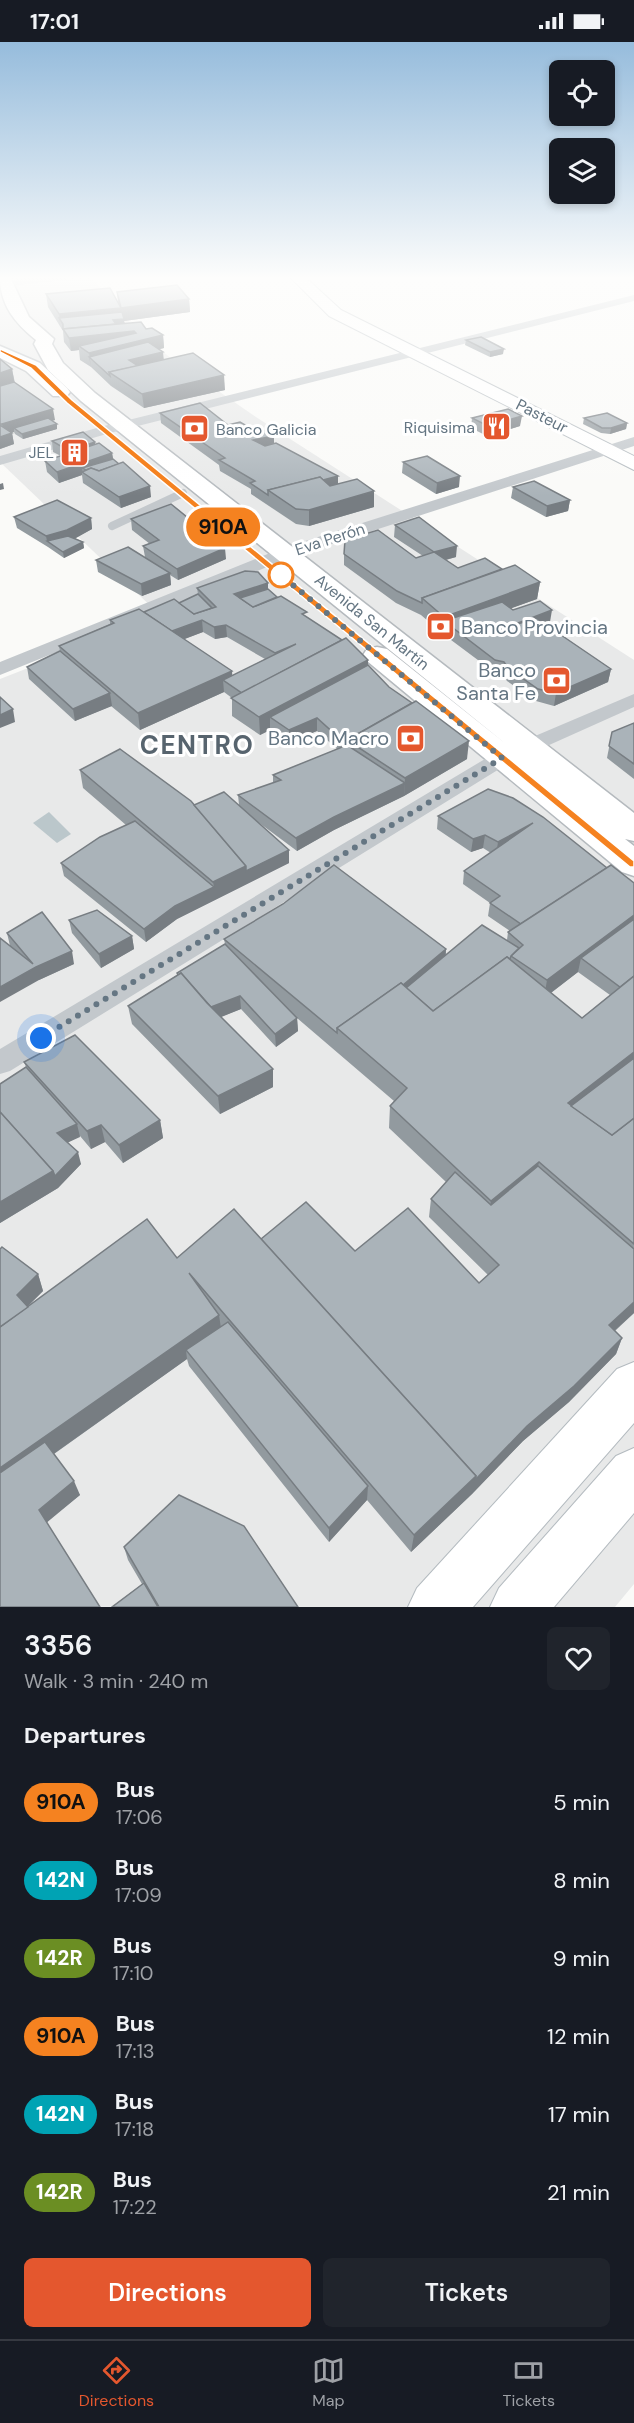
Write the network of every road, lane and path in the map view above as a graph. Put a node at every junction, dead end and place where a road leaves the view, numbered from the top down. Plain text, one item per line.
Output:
1 (14, 350) edge
2 (46, 350) edge
3 (412, 350) edge
4 (424, 350) edge
5 (416, 352) junction
6 (116, 427) junction
7 (634, 441) edge
8 (607, 450) junction
9 (0, 461) edge
10 (634, 464) edge
11 (183, 494) junction
12 (112, 526) dead end
13 (275, 557) junction
14 (0, 669) edge
15 (634, 700) edge
16 (515, 752) junction
17 (634, 830) edge
18 (634, 864) edge
19 (0, 1063) edge
20 (634, 1386) edge
21 (634, 1474) edge
22 (436, 1607) edge
23 (518, 1607) edge

1 - 6 main road, Avenida San Martín
2 - 6 main road, Avenida San Martín
3 - 5 street, Pasteur
4 - 5 street
5 - 6 street
5 - 8 street, Pasteur
6 - 9 street
6 - 11 main road, Avenida San Martín
6 - 13 main road, Avenida San Martín
7 - 8 street, Eva Perón
8 - 10 street, Pasteur
8 - 13 street, Eva Perón
11 - 12 lane
11 - 13 main road, Avenida San Martín
13 - 14 street, Eva Perón
13 - 16 main road, Avenida San Martín
15 - 16 street
16 - 17 main road, Avenida San Martín
16 - 18 main road, Avenida San Martín
16 - 19 street
20 - 22 street
21 - 23 street

